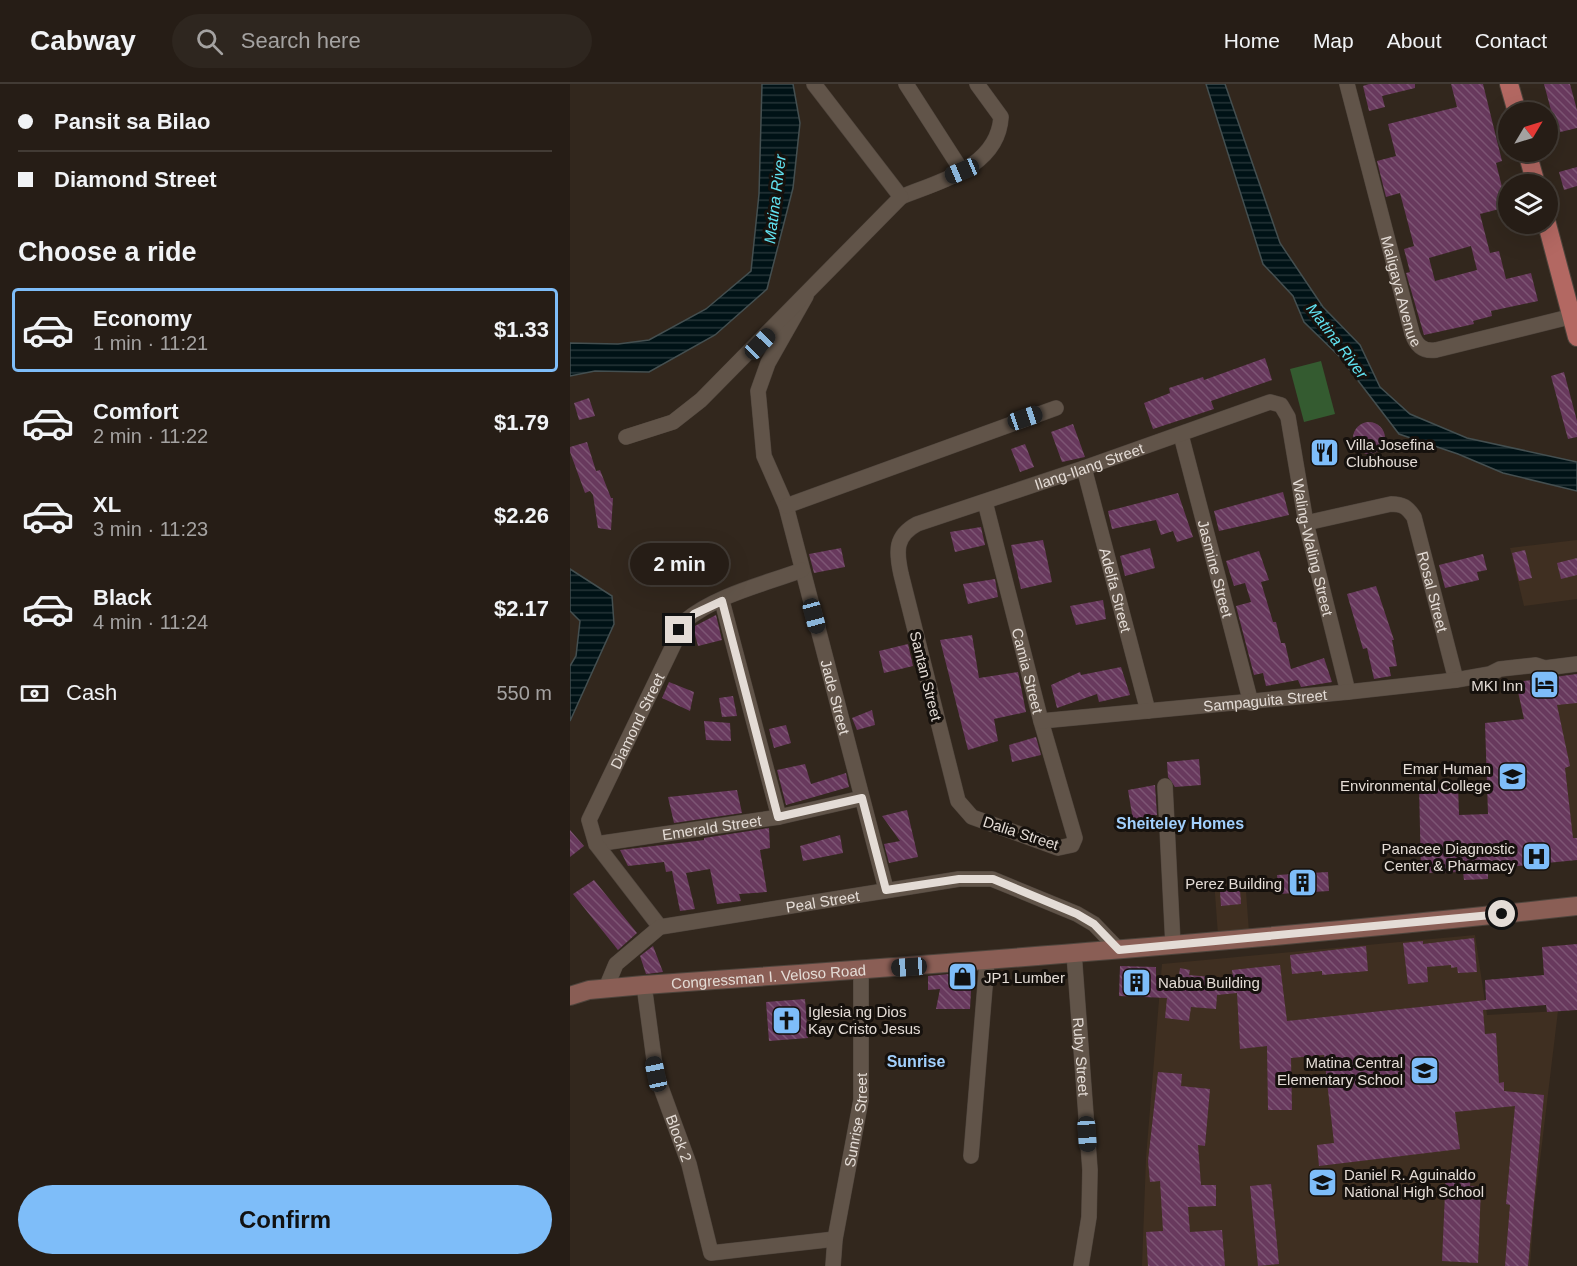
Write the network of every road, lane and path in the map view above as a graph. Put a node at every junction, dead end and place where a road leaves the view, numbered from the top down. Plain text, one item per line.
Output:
1 (814, 84) edge
2 (906, 84) edge
3 (977, 84) edge
4 (1347, 84) edge
5 (1509, 84) edge
6 (1514, 102) edge
7 (962, 171) junction
8 (899, 199) junction
9 (1550, 234) edge
10 (806, 296) junction
11 (1574, 315) edge
12 (1577, 337) edge
13 (1281, 405) joint
14 (1056, 408) dead end
15 (1181, 435) junction
16 (626, 438) dead end
17 (1084, 468) junction
18 (985, 502) junction
19 (786, 506) junction
20 (1306, 523) junction
21 (899, 540) joint
22 (802, 570) junction
23 (722, 601) junction
24 (1577, 664) edge
25 (1456, 680) junction
26 (1348, 692) junction
27 (1251, 703) junction
28 (1148, 711) junction
29 (1041, 721) junction
30 (1165, 786) dead end
31 (862, 798) junction
32 (964, 810) joint
33 (778, 817) junction
34 (1075, 838) joint
35 (596, 844) junction
36 (886, 890) junction
37 (1577, 906) edge
38 (660, 927) junction
39 (1173, 945) junction
40 (1119, 950) junction
41 (1074, 953) junction
42 (987, 962) junction
43 (861, 971) junction
44 (644, 985) junction
45 (606, 988) junction
46 (570, 996) edge
47 (971, 1156) dead end
48 (835, 1239) junction
49 (833, 1266) edge
50 (1081, 1266) edge

1 - 8 street
2 - 7 street
3 - 7 street
4 - 11 street, Maligaya Avenue
5 - 6 main road
7 - 8 street
8 - 10 street
9 - 11 main road
10 - 16 street
10 - 19 street, Jade Street
11 - 12 main road
13 - 15 street, Ilang-Ilang Street
13 - 20 street, Waling-Waling Street
14 - 19 street
15 - 17 street, Ilang-Ilang Street
15 - 27 street, Jasmine Street
17 - 18 street, Ilang-Ilang Street
17 - 28 street, Adelfa Street
18 - 21 street, Ilang-Ilang Street
18 - 29 street, Camia Street
19 - 22 street, Jade Street
20 - 25 street, Rosal Street
20 - 26 street, Waling-Waling Street
21 - 32 street, Santan Street
22 - 23 street, Diamond Street
22 - 31 street, Jade Street
23 - 33 street
23 - 35 street, Diamond Street
24 - 25 street, Sampaguita Street
25 - 26 street, Sampaguita Street
26 - 27 street, Sampaguita Street
27 - 28 street, Sampaguita Street
28 - 29 street, Sampaguita Street
29 - 34 street, Camia Street
30 - 39 street
31 - 33 street, Emerald Street
31 - 36 street, Jade Street
32 - 34 street, Dalia Street
33 - 35 street, Emerald Street
35 - 38 street, Diamond Street
36 - 38 street, Peal Street
36 - 40 street, Peal Street
37 - 39 main road, Congressman I. Veloso Road
38 - 45 street
39 - 40 main road, Congressman I. Veloso Road
40 - 41 main road, Congressman I. Veloso Road
41 - 42 main road, Congressman I. Veloso Road
41 - 50 street, Ruby Street
42 - 43 main road, Congressman I. Veloso Road
42 - 47 street
43 - 44 main road, Congressman I. Veloso Road
43 - 48 street, Sunrise Street
44 - 45 main road, Congressman I. Veloso Road
44 - 48 street, Block 2
45 - 46 main road, Congressman I. Veloso Road
48 - 49 street, Sunrise Street

